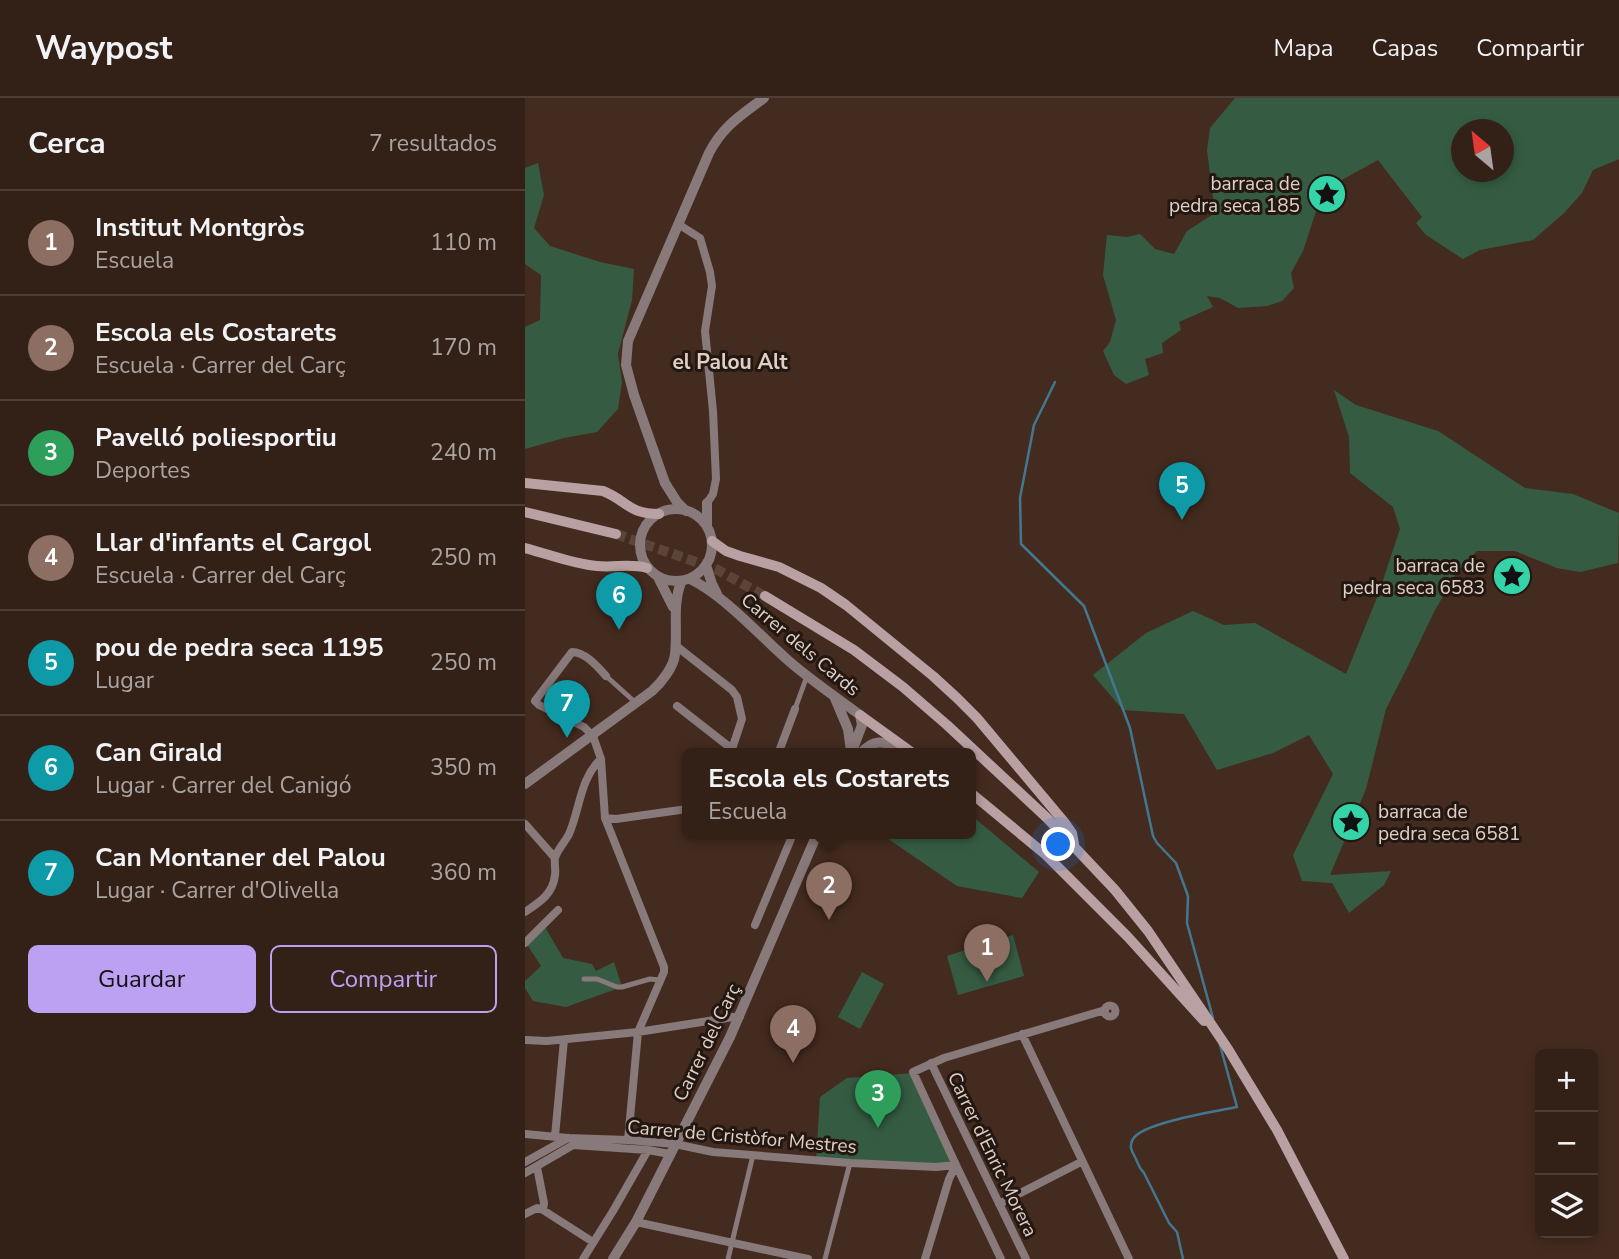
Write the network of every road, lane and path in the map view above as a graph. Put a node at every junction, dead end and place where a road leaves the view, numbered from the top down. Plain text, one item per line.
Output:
1 (764, 98) edge
2 (678, 224) junction
3 (525, 483) edge
4 (665, 483) junction
5 (707, 503) junction
6 (525, 512) edge
7 (662, 512) junction
8 (690, 513) junction
9 (707, 527) junction
10 (616, 534) tunnel mouth
11 (712, 541) junction
12 (525, 548) edge
13 (706, 565) junction
14 (647, 568) junction
15 (657, 577) junction
16 (685, 580) junction
17 (765, 596) tunnel mouth
18 (720, 599) junction
19 (675, 611) junction
20 (675, 645) junction
21 (807, 675) junction
22 (606, 676) joint
23 (834, 695) junction
24 (636, 703) junction
25 (677, 706) dead end
26 (795, 709) joint
27 (860, 715) junction
28 (593, 736) junction
29 (731, 748) edge
30 (736, 748) edge
31 (780, 748) edge
32 (850, 748) edge
33 (853, 748) edge
34 (866, 748) edge
35 (900, 748) edge
36 (906, 748) edge
37 (971, 748) edge
38 (976, 752) edge
39 (601, 759) junction
40 (525, 784) edge
41 (976, 797) edge
42 (682, 810) edge
43 (605, 818) junction
44 (525, 824) edge
45 (791, 839) edge
46 (815, 839) edge
47 (1075, 846) junction
48 (555, 858) junction
49 (558, 910) dead end
50 (525, 912) edge
51 (755, 925) dead end
52 (525, 943) edge
53 (584, 979) dead end
54 (660, 980) junction
55 (1105, 1010) dead end
56 (740, 1016) junction
57 (1214, 1026) junction
58 (638, 1032) junction
59 (1022, 1034) junction
60 (525, 1040) edge
61 (564, 1040) junction
62 (931, 1063) junction
63 (525, 1133) edge
64 (555, 1136) junction
65 (568, 1138) junction
66 (628, 1140) junction
67 (672, 1149) junction
68 (649, 1150) junction
69 (753, 1155) junction
70 (1081, 1161) junction
71 (525, 1162) edge
72 (851, 1163) junction
73 (955, 1165) junction
74 (537, 1167) junction
75 (525, 1173) edge
76 (999, 1204) junction
77 (543, 1210) junction
78 (525, 1214) edge
79 (636, 1222) junction
80 (593, 1242) junction
81 (732, 1242) junction
82 (583, 1259) edge
83 (613, 1259) edge
84 (728, 1259) edge
85 (808, 1259) edge
86 (825, 1259) edge
87 (925, 1259) edge
88 (1001, 1259) edge
89 (1025, 1259) edge
90 (1129, 1259) edge
91 (1344, 1259) edge

1 - 2 street
2 - 4 street
2 - 5 street
3 - 7 main road
4 - 7 street
4 - 8 street
5 - 8 street
5 - 9 street
6 - 10 main road
7 - 8 street
7 - 14 street
8 - 9 street
9 - 11 street
11 - 13 street
11 - 47 main road
12 - 14 main road
13 - 16 street
13 - 18 street, Carrer dels Cards
14 - 15 street
15 - 16 street
15 - 19 street
16 - 18 street, Carrer dels Cards
16 - 19 street
17 - 37 main road
18 - 21 street, Carrer dels Cards
19 - 20 street
20 - 24 street
20 - 30 street
21 - 23 street, Carrer dels Cards
21 - 26 street
22 - 24 street
22 - 28 street
23 - 27 street, Carrer dels Cards
23 - 32 street
24 - 28 street
25 - 29 street
26 - 31 street
27 - 33 street
27 - 36 main road
28 - 39 street
28 - 40 street
34 - 35 street
38 - 47 main road
39 - 43 street
39 - 48 street
41 - 57 main road
42 - 43 street
43 - 54 street
44 - 48 street
45 - 51 street
46 - 56 street, Carrer del Carç
47 - 57 main road
48 - 50 street
49 - 52 street
53 - 54 street
54 - 58 street
55 - 59 street
56 - 58 street
56 - 67 street, Carrer del Carç
57 - 91 main road
58 - 61 street
58 - 66 street
59 - 62 street
59 - 70 street
60 - 61 street
61 - 64 street
62 - 73 street, Carrer d'Enric Morera
62 - 76 street, Carrer d'Enric Morera
63 - 64 street, Carrer de Cristòfor Mestres
64 - 65 street, Carrer de Cristòfor Mestres
65 - 66 street, Carrer de Cristòfor Mestres
65 - 71 street
66 - 67 street, Carrer de Cristòfor Mestres
67 - 68 street
67 - 69 street, Carrer de Cristòfor Mestres
67 - 79 street, Carrer del Carç
68 - 74 street
68 - 80 street
69 - 72 street, Carrer de Cristòfor Mestres
69 - 81 street
70 - 76 street
70 - 90 street
72 - 73 street, Carrer de Cristòfor Mestres
72 - 86 street
73 - 87 street
73 - 88 street, Carrer d'Enric Morera
74 - 75 street
74 - 77 street
76 - 89 street, Carrer d'Enric Morera
77 - 78 street
77 - 80 street
79 - 81 street
79 - 83 street, Carrer del Carç
80 - 82 street
81 - 84 street
81 - 85 street

